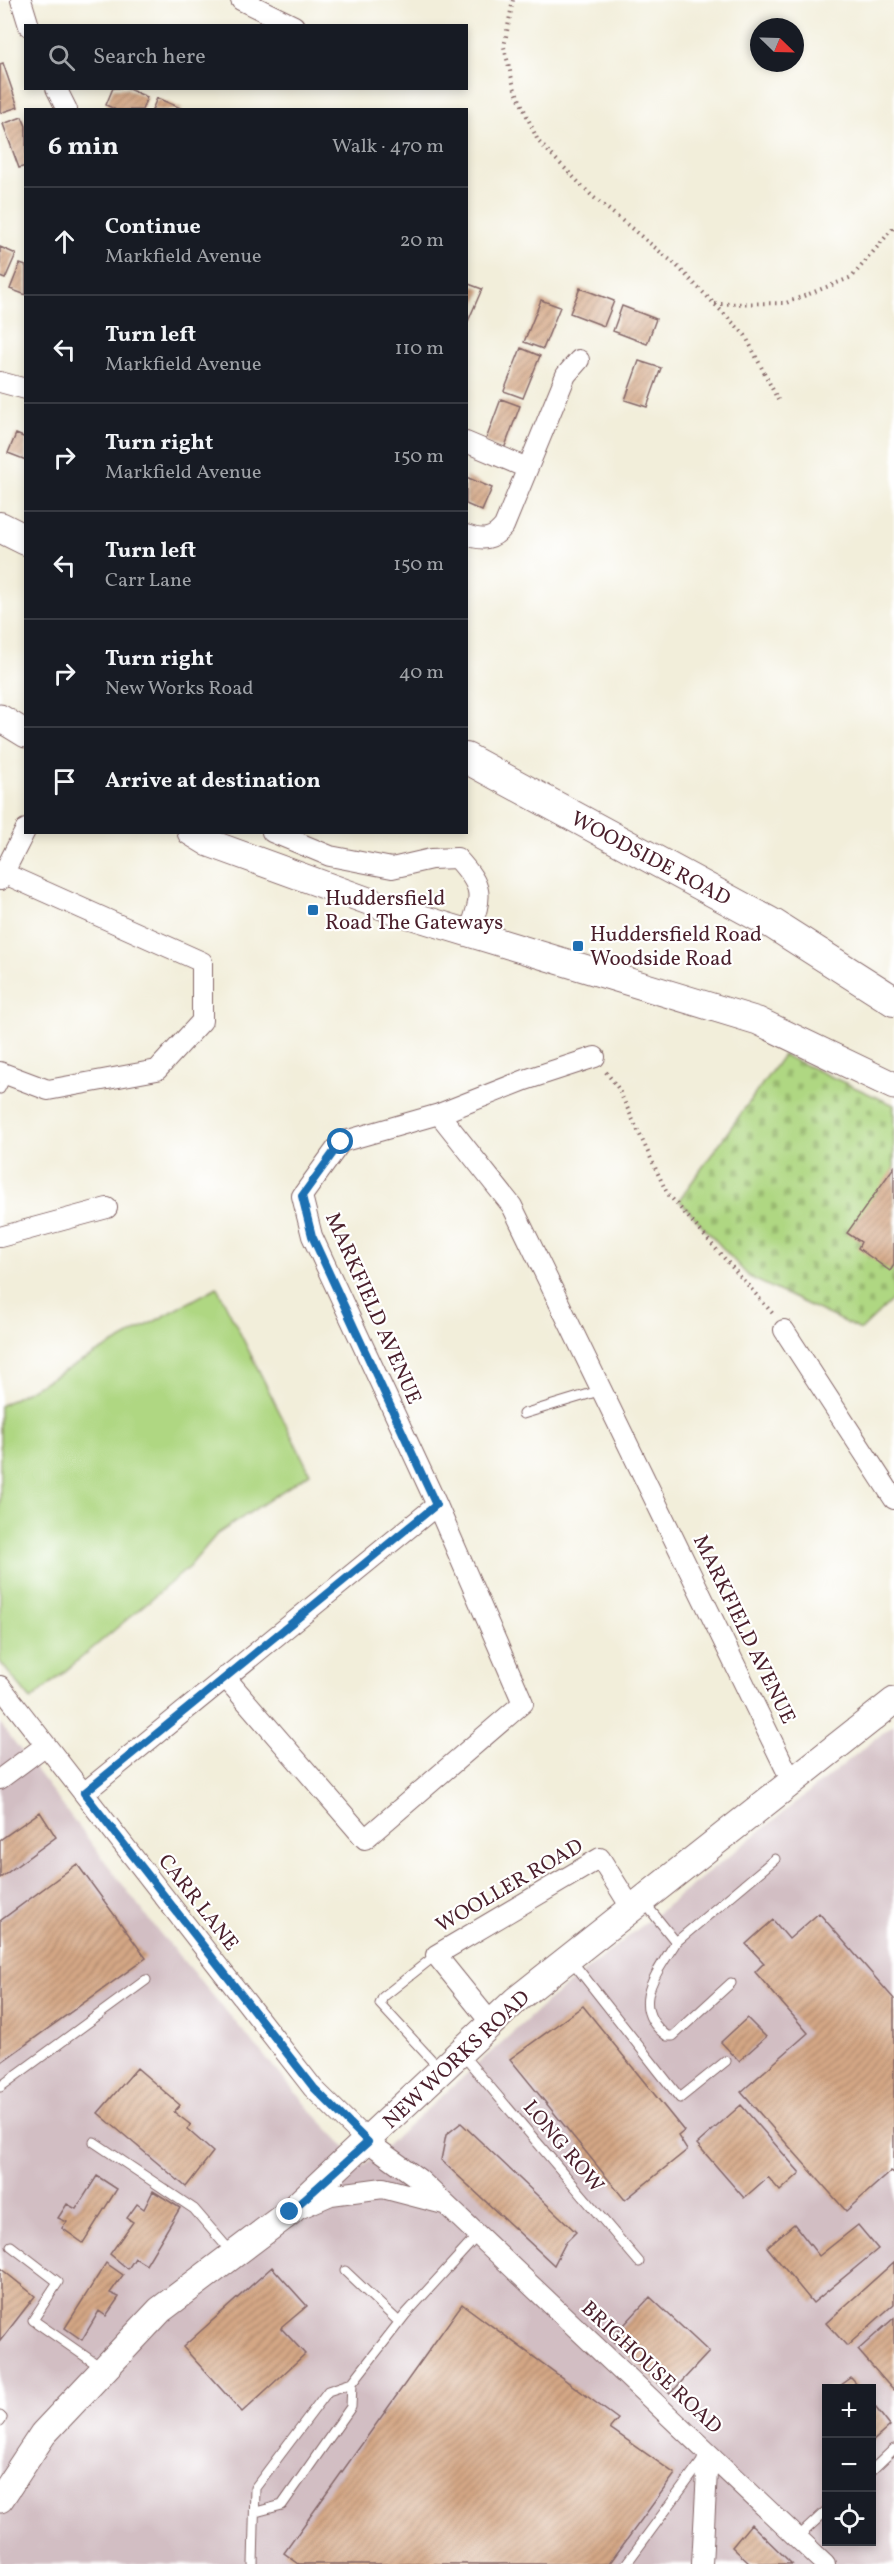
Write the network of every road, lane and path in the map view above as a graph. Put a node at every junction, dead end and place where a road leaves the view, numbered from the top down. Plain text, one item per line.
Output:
1 (21, 0) edge
2 (241, 0) edge
3 (513, 0) edge
4 (28, 24) edge
5 (290, 24) edge
6 (57, 90) edge
7 (66, 108) edge
8 (894, 227) edge
9 (715, 304) junction
10 (579, 360) dead end
11 (0, 382) edge
12 (24, 388) edge
13 (778, 400) dead end
14 (468, 443) edge
15 (527, 468) junction
16 (0, 527) edge
17 (468, 536) edge
18 (24, 539) edge
19 (0, 718) edge
20 (24, 733) edge
21 (468, 759) edge
22 (24, 834) edge
23 (194, 834) edge
24 (277, 834) edge
25 (2, 876) edge
26 (469, 933) junction
27 (894, 1001) edge
28 (595, 1057) joint
29 (2, 1079) edge
30 (894, 1086) edge
31 (439, 1114) junction
32 (106, 1208) dead end
33 (0, 1237) edge
34 (784, 1330) joint
35 (602, 1390) junction
36 (523, 1414) dead end
37 (894, 1499) edge
38 (436, 1505) junction
39 (225, 1677) junction
40 (0, 1686) edge
41 (894, 1701) edge
42 (46, 1746) junction
43 (0, 1779) edge
44 (792, 1782) junction
45 (84, 1793) junction
46 (775, 1859) dead end
47 (637, 1905) junction
48 (675, 1942) junction
49 (436, 1955) junction
50 (570, 1958) junction
51 (146, 1980) dead end
52 (731, 1983) dead end
53 (491, 2023) junction
54 (452, 2061) junction
55 (726, 2061) dead end
56 (0, 2087) edge
57 (94, 2142) dead end
58 (368, 2142) junction
59 (446, 2205) junction
60 (290, 2212) junction
61 (478, 2235) junction
62 (11, 2246) dead end
63 (233, 2255) junction
64 (639, 2262) dead end
65 (345, 2271) dead end
66 (399, 2322) junction
67 (104, 2370) junction
68 (352, 2383) junction
69 (0, 2416) edge
70 (0, 2421) edge
71 (894, 2450) edge
72 (708, 2453) junction
73 (876, 2466) edge
74 (0, 2499) edge
75 (256, 2512) junction
76 (822, 2515) edge
77 (797, 2538) junction
78 (253, 2564) edge
79 (626, 2564) edge
80 (702, 2564) edge
81 (825, 2564) edge

1 - 4 street
2 - 5 street
3 - 9 path
6 - 7 street
8 - 9 path
9 - 13 path
10 - 15 street
11 - 12 street
14 - 15 street
15 - 17 street
16 - 18 main road
19 - 20 street
21 - 27 main road, WOODSIDE ROAD
22 - 25 street
23 - 26 street
24 - 26 street
25 - 29 street
26 - 30 street
28 - 31 street
28 - 34 path
31 - 35 street, MARKFIELD AVENUE
31 - 38 street, MARKFIELD AVENUE
32 - 33 street
34 - 37 street
35 - 36 lane
35 - 44 street, MARKFIELD AVENUE
38 - 39 street
38 - 39 street, MARKFIELD AVENUE
39 - 45 street
40 - 42 street, CARR LANE
41 - 44 street, NEW WORKS ROAD
42 - 43 street
42 - 45 street, CARR LANE
44 - 47 street, NEW WORKS ROAD
45 - 58 street, CARR LANE
46 - 48 lane
47 - 48 lane
47 - 49 street, WOOLLER ROAD
47 - 50 street, NEW WORKS ROAD
48 - 52 lane
49 - 53 street, WOOLLER ROAD
49 - 54 lane, LONG ROW
50 - 53 street, NEW WORKS ROAD
50 - 55 lane
51 - 56 lane
53 - 54 street, NEW WORKS ROAD
54 - 58 street, NEW WORKS ROAD
54 - 64 lane, LONG ROW
57 - 63 lane
58 - 59 street, BRIGHOUSE ROAD
58 - 60 street, NEW WORKS ROAD
59 - 60 street, BRIGHOUSE ROAD
59 - 61 street, BRIGHOUSE ROAD
60 - 63 street, NEW WORKS ROAD
61 - 66 lane
61 - 72 street, BRIGHOUSE ROAD
62 - 67 lane
63 - 67 street, NEW WORKS ROAD
65 - 66 lane
66 - 68 lane
67 - 74 street, NEW WORKS ROAD
68 - 75 lane
68 - 75 lane
69 - 70 lane
71 - 73 lane
72 - 77 street, BRIGHOUSE ROAD
72 - 79 lane
72 - 80 street
75 - 78 lane
76 - 77 lane
77 - 81 street, BRIGHOUSE ROAD

